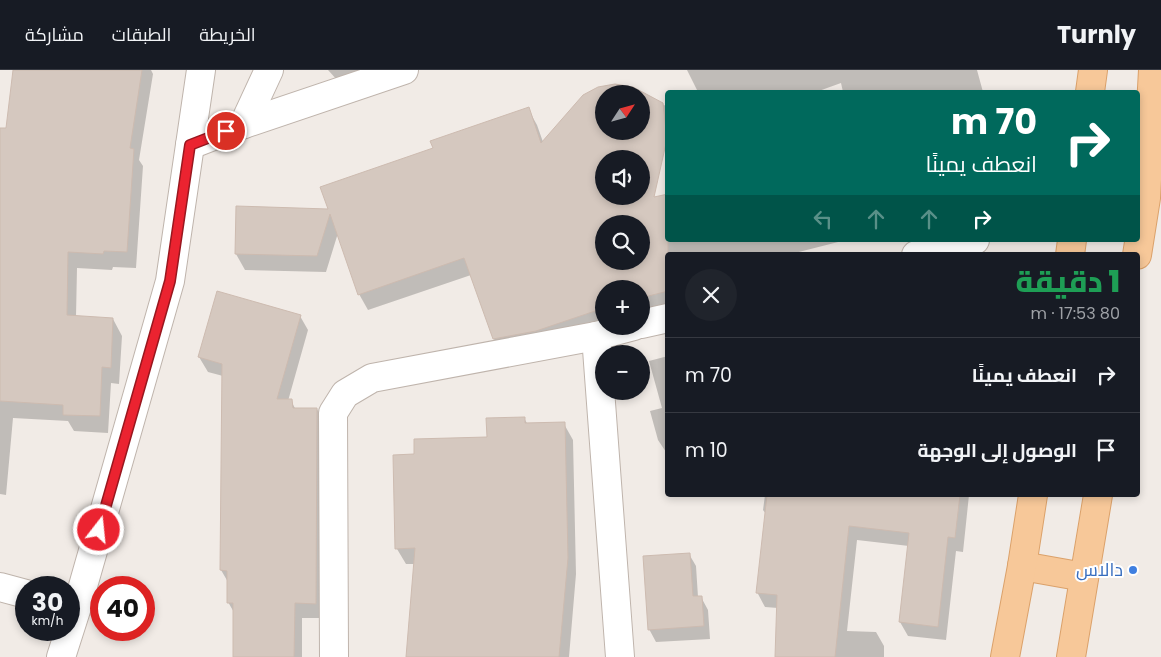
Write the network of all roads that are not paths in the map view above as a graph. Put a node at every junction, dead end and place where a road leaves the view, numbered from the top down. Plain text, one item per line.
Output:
1 (201, 70) edge
2 (269, 70) edge
3 (404, 70) edge
4 (1092, 70) edge
5 (1153, 70) edge
6 (1090, 90) edge
7 (244, 124) junction
8 (190, 145) junction
9 (1140, 236) edge
10 (967, 242) edge
11 (928, 252) edge
12 (665, 319) edge
13 (650, 322) edge
14 (600, 335) edge
15 (596, 336) junction
16 (1033, 497) edge
17 (1098, 497) edge
18 (1022, 566) junction
19 (1084, 577) junction
20 (80, 583) edge
21 (0, 587) edge
22 (15, 591) edge
23 (65, 641) edge
24 (61, 657) edge
25 (334, 657) edge
26 (620, 657) edge
27 (1004, 657) edge
28 (1072, 657) edge

1 - 8 street
2 - 7 street
3 - 7 street
4 - 6 main road
5 - 9 main road
7 - 8 street
8 - 20 street
10 - 11 street
12 - 13 street
14 - 15 street
15 - 25 street
15 - 26 street
16 - 18 main road
17 - 19 main road
18 - 19 main road
18 - 27 main road
19 - 28 main road
21 - 22 street
23 - 24 street

